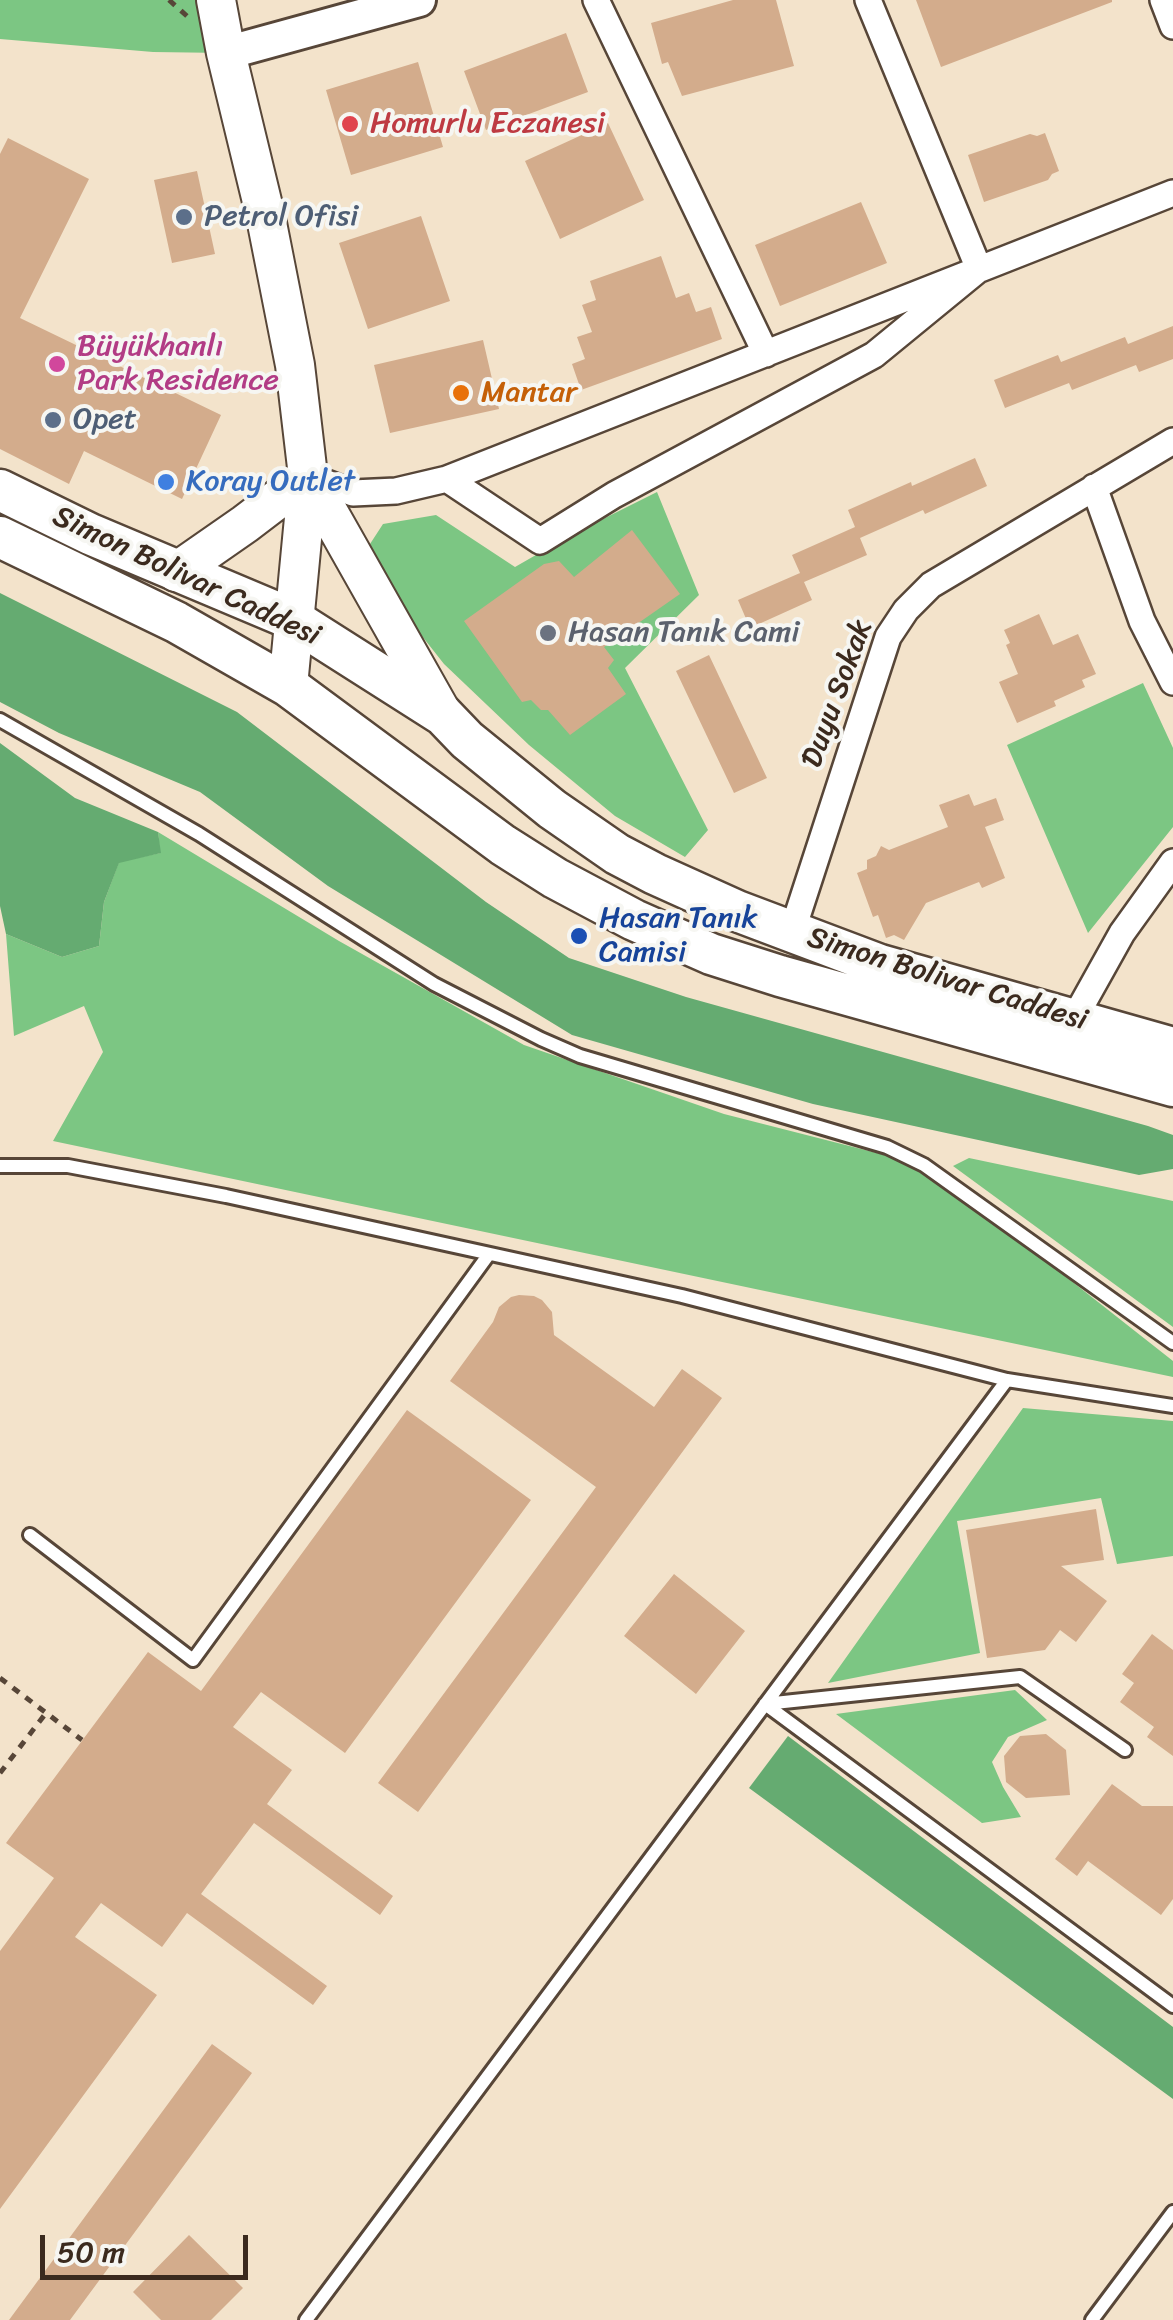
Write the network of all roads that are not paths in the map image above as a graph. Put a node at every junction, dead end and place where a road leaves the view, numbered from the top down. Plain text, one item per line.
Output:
1 (216, 0) edge
2 (418, 0) edge
3 (596, 0) edge
4 (868, 0) edge
5 (1163, 0) edge
6 (1173, 26) edge
7 (226, 53) junction
8 (1173, 193) edge
9 (980, 269) junction
10 (766, 354) junction
11 (1173, 441) edge
12 (308, 476) junction
13 (447, 479) junction
14 (1094, 488) junction
15 (0, 490) edge
16 (0, 537) edge
17 (176, 572) junction
18 (292, 619) junction
19 (1173, 682) edge
20 (288, 686) junction
21 (442, 715) junction
22 (0, 720) edge
23 (1173, 862) edge
24 (792, 932) junction
25 (1074, 1018) junction
26 (1173, 1048) edge
27 (1173, 1086) edge
28 (0, 1166) edge
29 (489, 1254) junction
30 (1173, 1343) edge
31 (1007, 1380) junction
32 (1173, 1406) edge
33 (30, 1535) dead end
34 (765, 1704) junction
35 (1125, 1750) dead end
36 (1173, 2006) edge
37 (1173, 2212) edge
38 (306, 2320) edge
39 (1092, 2320) edge

1 - 7 main road
2 - 7 street
3 - 10 street
4 - 9 street
5 - 6 street
7 - 12 main road
8 - 9 street
9 - 10 street
9 - 13 street
10 - 13 street
11 - 14 street, Duyu Sokak
12 - 13 street
12 - 17 main road
12 - 18 main road
12 - 21 main road
14 - 19 street
14 - 24 street, Duyu Sokak
15 - 17 main road, Simon Bolivar Caddesi
16 - 20 main road, Simon Bolivar Caddesi
17 - 18 main road, Simon Bolivar Caddesi
18 - 20 main road
18 - 21 main road, Simon Bolivar Caddesi
20 - 27 main road, Simon Bolivar Caddesi
21 - 24 main road, Simon Bolivar Caddesi
22 - 30 lane
23 - 25 street
24 - 25 main road, Simon Bolivar Caddesi
25 - 26 main road, Simon Bolivar Caddesi
28 - 29 lane
29 - 31 lane
29 - 33 lane
31 - 32 lane
31 - 34 lane
34 - 35 lane
34 - 36 lane
34 - 38 lane
37 - 39 lane

